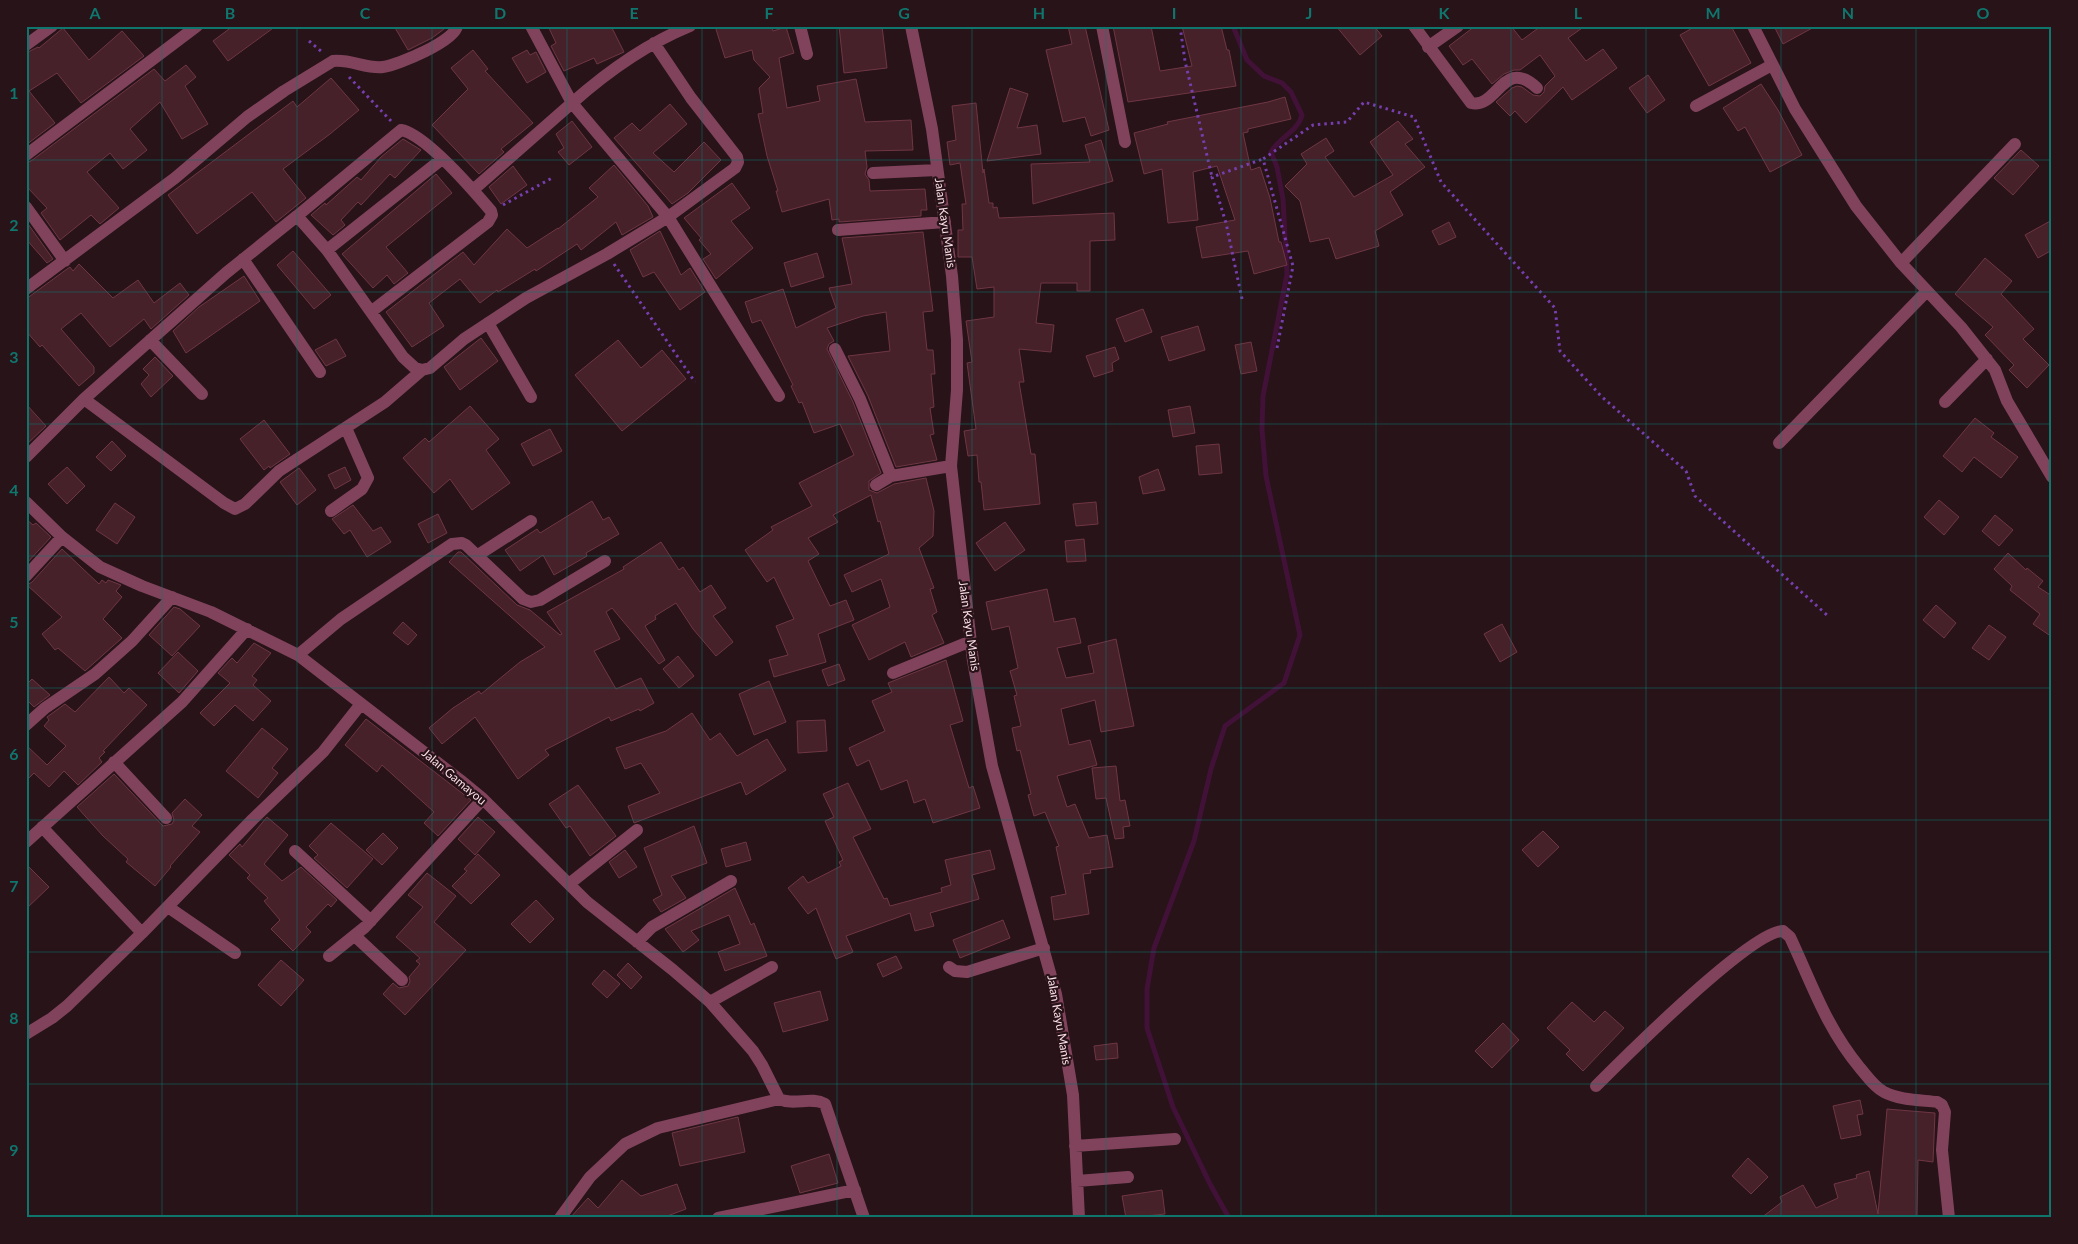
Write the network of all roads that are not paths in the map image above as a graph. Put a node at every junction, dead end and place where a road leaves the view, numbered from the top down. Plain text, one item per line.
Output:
1 (52, 26) edge
2 (197, 26) edge
3 (457, 26) edge
4 (531, 26) edge
5 (690, 26) edge
6 (800, 26) edge
7 (911, 26) edge
8 (1102, 26) edge
9 (1414, 26) edge
10 (1458, 26) edge
11 (1753, 26) edge
12 (654, 43) junction
13 (26, 45) edge
14 (1428, 47) junction
15 (807, 54) dead end
16 (1772, 65) junction
17 (1537, 88) dead end
18 (572, 102) junction
19 (1696, 106) dead end
20 (1125, 142) dead end
21 (2015, 144) dead end
22 (26, 156) edge
23 (442, 159) junction
24 (937, 170) junction
25 (872, 173) dead end
26 (472, 190) junction
27 (26, 207) edge
28 (297, 216) junction
29 (668, 217) junction
30 (945, 222) junction
31 (838, 230) dead end
32 (327, 250) junction
33 (243, 259) junction
34 (65, 261) junction
35 (1901, 263) junction
36 (26, 289) edge
37 (1928, 291) junction
38 (372, 311) junction
39 (488, 323) junction
40 (150, 340) junction
41 (835, 349) dead end
42 (1987, 359) junction
43 (422, 370) junction
44 (320, 372) dead end
45 (202, 394) dead end
46 (779, 396) dead end
47 (532, 397) dead end
48 (84, 399) junction
49 (1945, 402) dead end
50 (346, 428) junction
51 (1779, 443) dead end
52 (26, 457) edge
53 (951, 466) junction
54 (891, 476) junction
55 (2052, 477) edge
56 (876, 484) dead end
57 (26, 502) edge
58 (331, 511) dead end
59 (531, 521) dead end
60 (62, 536) junction
61 (478, 555) junction
62 (605, 561) dead end
63 (26, 576) edge
64 (172, 597) junction
65 (247, 629) junction
66 (971, 641) junction
67 (298, 654) junction
68 (893, 673) dead end
69 (360, 704) junction
70 (26, 725) edge
71 (114, 762) junction
72 (482, 799) junction
73 (166, 818) dead end
74 (42, 827) junction
75 (637, 830) dead end
76 (26, 842) edge
77 (294, 851) dead end
78 (731, 881) dead end
79 (569, 884) junction
80 (168, 907) junction
81 (371, 921) junction
82 (142, 933) junction
83 (355, 936) junction
84 (637, 942) junction
85 (1044, 948) junction
86 (235, 953) dead end
87 (329, 956) dead end
88 (772, 967) dead end
89 (949, 967) dead end
90 (402, 980) dead end
91 (710, 1002) junction
92 (26, 1034) edge
93 (1596, 1086) dead end
94 (780, 1099) junction
95 (1175, 1139) dead end
96 (1075, 1146) junction
97 (1128, 1176) dead end
98 (1077, 1181) junction
99 (855, 1190) junction
100 (560, 1218) edge
101 (718, 1218) edge
102 (864, 1218) edge
103 (1080, 1218) edge
104 (1949, 1218) edge

1 - 13 street
2 - 22 street
3 - 34 street
4 - 18 street
5 - 12 street
6 - 15 street
7 - 24 street, Jalan Kayu Manis
8 - 20 street
9 - 14 street
10 - 14 street
11 - 16 street
12 - 18 street
12 - 29 street
14 - 17 street
16 - 19 street
16 - 35 street
18 - 26 street
18 - 29 street
21 - 35 street
23 - 26 street
23 - 28 street
23 - 32 street
24 - 25 street
24 - 30 street, Jalan Kayu Manis
26 - 38 street
27 - 34 street
28 - 32 street
28 - 33 street
29 - 39 street
29 - 46 street
30 - 31 street
30 - 53 street, Jalan Kayu Manis
32 - 38 street
33 - 40 street
33 - 44 street
34 - 36 street
35 - 37 street
37 - 42 street
37 - 51 street
38 - 43 street
39 - 43 street
39 - 47 street
40 - 45 street
40 - 48 street
41 - 54 street
42 - 49 street
42 - 55 street
43 - 50 street
48 - 50 street
48 - 52 street
50 - 58 street
53 - 54 street
53 - 66 street, Jalan Kayu Manis
54 - 56 street
57 - 60 street, Jalan Gamayou
59 - 61 street
60 - 63 street
60 - 64 street, Jalan Gamayou
61 - 62 street
61 - 67 street
64 - 65 street, Jalan Gamayou
64 - 70 street
65 - 67 street, Jalan Gamayou
65 - 71 street
66 - 68 street
66 - 85 street, Jalan Kayu Manis
67 - 69 street, Jalan Gamayou
69 - 72 street, Jalan Gamayou
69 - 80 street
71 - 73 street
71 - 74 street
72 - 79 street, Jalan Gamayou
72 - 81 street
74 - 76 street
74 - 82 street
75 - 79 street
77 - 81 street
78 - 84 street
79 - 84 street, Jalan Gamayou
80 - 82 street
80 - 86 street
81 - 83 street
82 - 92 street
83 - 87 street
83 - 90 street
84 - 91 street, Jalan Gamayou
85 - 89 street
85 - 96 street, Jalan Kayu Manis
88 - 91 street
91 - 94 street, Jalan Gamayou
93 - 104 street
94 - 99 street
94 - 100 street
95 - 96 street
96 - 98 street, Jalan Kayu Manis
97 - 98 street
98 - 103 street, Jalan Kayu Manis
99 - 101 street
99 - 102 street

